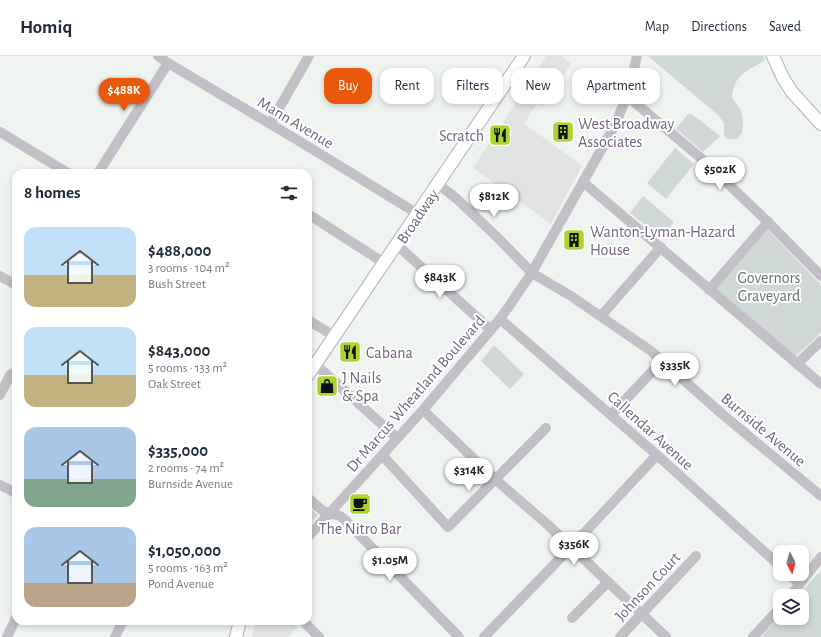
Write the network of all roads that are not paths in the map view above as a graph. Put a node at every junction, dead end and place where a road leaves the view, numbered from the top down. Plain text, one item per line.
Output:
1 (158, 56) edge
2 (309, 56) edge
3 (524, 56) edge
4 (637, 56) edge
5 (774, 56) edge
6 (168, 63) junction
7 (634, 68) edge
8 (624, 104) edge
9 (637, 104) edge
10 (270, 124) junction
11 (821, 124) edge
12 (0, 132) edge
13 (61, 169) edge
14 (101, 169) edge
15 (583, 182) junction
16 (438, 184) junction
17 (418, 214) junction
18 (312, 217) edge
19 (768, 222) junction
20 (661, 247) junction
21 (401, 249) junction
22 (384, 263) junction
23 (819, 271) edge
24 (532, 273) junction
25 (0, 276) edge
26 (12, 283) edge
27 (709, 290) junction
28 (601, 316) junction
29 (500, 319) junction
30 (312, 322) edge
31 (491, 330) junction
32 (334, 336) junction
33 (821, 341) edge
34 (662, 361) junction
35 (315, 364) junction
36 (797, 364) junction
37 (312, 369) edge
38 (12, 374) edge
39 (821, 384) edge
40 (0, 395) edge
41 (423, 410) junction
42 (611, 415) junction
43 (546, 428) dead end
44 (397, 438) junction
45 (657, 455) junction
46 (382, 456) junction
47 (496, 480) junction
48 (1, 487) edge
49 (12, 491) edge
50 (821, 496) edge
51 (312, 501) edge
52 (331, 513) junction
53 (312, 533) edge
54 (571, 547) junction
55 (696, 556) dead end
56 (821, 557) edge
57 (773, 560) edge
58 (797, 581) edge
59 (608, 582) junction
60 (800, 584) junction
61 (796, 589) edge
62 (641, 615) junction
63 (773, 616) edge
64 (572, 618) dead end
65 (13, 625) edge
66 (121, 625) edge
67 (239, 625) edge
68 (307, 625) edge
69 (7, 637) edge
70 (115, 637) edge
71 (236, 637) edge
72 (319, 637) edge
73 (459, 637) edge
74 (484, 637) edge
75 (620, 637) edge
76 (666, 637) edge
77 (753, 637) edge

1 - 6 street, Mann Avenue
2 - 10 street
3 - 16 main road, Broadway
4 - 7 street, Dr Marcus Wheatland Boulevard
5 - 11 main road
6 - 10 street, Mann Avenue
6 - 14 street
8 - 15 street, Dr Marcus Wheatland Boulevard
9 - 19 street
10 - 17 street, Mann Avenue
12 - 13 street
15 - 20 street
15 - 24 street, Dr Marcus Wheatland Boulevard
16 - 17 main road, Broadway
16 - 24 street, Burnside Avenue
17 - 21 main road, Broadway
18 - 22 street
19 - 23 street
19 - 27 street
20 - 27 street
20 - 28 street
21 - 22 main road, Broadway
21 - 31 street
22 - 32 main road, Broadway
24 - 28 street, Burnside Avenue
24 - 29 street, Dr Marcus Wheatland Boulevard
25 - 26 street
27 - 36 street
28 - 34 street, Burnside Avenue
29 - 31 street, Dr Marcus Wheatland Boulevard
29 - 42 street, Callendar Avenue
30 - 32 street
31 - 41 street, Dr Marcus Wheatland Boulevard
32 - 35 main road, Broadway
33 - 36 street
34 - 42 street
34 - 50 street, Burnside Avenue
35 - 37 main road, Broadway
35 - 44 street
36 - 39 street
38 - 40 street
41 - 44 street, Dr Marcus Wheatland Boulevard
41 - 47 street
42 - 45 street, Callendar Avenue
43 - 47 street
44 - 46 street, Dr Marcus Wheatland Boulevard
45 - 54 street
45 - 57 street, Callendar Avenue
46 - 47 street
46 - 52 street, Dr Marcus Wheatland Boulevard
47 - 54 street
48 - 49 street
51 - 52 street
52 - 53 street, Dr Marcus Wheatland Boulevard
52 - 73 street
54 - 59 street
54 - 74 street
55 - 62 street, Johnson Court
56 - 60 street
58 - 60 street
59 - 62 street
59 - 64 street
60 - 61 street
62 - 75 street, Johnson Court
62 - 76 street
63 - 77 street
65 - 69 street
66 - 70 street
67 - 71 main road
68 - 72 street

